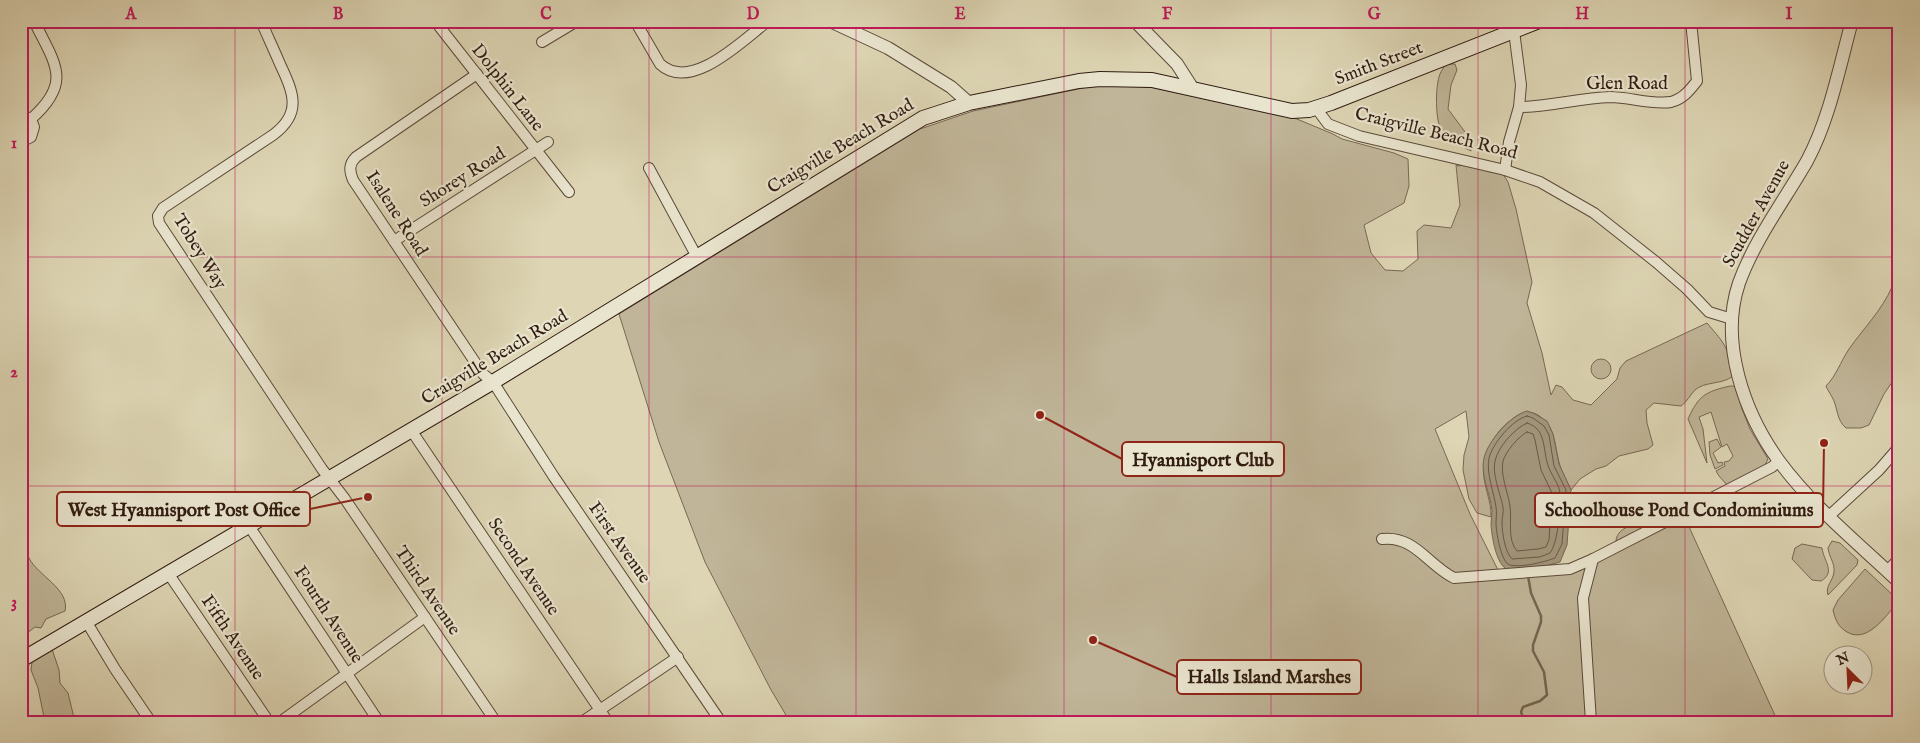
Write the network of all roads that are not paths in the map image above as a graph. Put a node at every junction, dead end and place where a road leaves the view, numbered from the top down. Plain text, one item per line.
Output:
1 (34, 21) edge
2 (261, 21) edge
3 (435, 21) edge
4 (576, 21) edge
5 (635, 21) edge
6 (768, 21) edge
7 (830, 21) edge
8 (1135, 21) edge
9 (1539, 21) edge
10 (1691, 21) edge
11 (1852, 21) edge
12 (1514, 30) junction
13 (542, 42) dead end
14 (477, 74) junction
15 (1193, 89) junction
16 (969, 103) junction
17 (1519, 107) junction
18 (1316, 108) junction
19 (26, 117) edge
20 (21, 142) edge
21 (548, 142) dead end
22 (536, 150) junction
23 (649, 168) dead end
24 (1505, 170) junction
25 (569, 192) dead end
26 (394, 241) junction
27 (697, 257) junction
28 (1732, 319) junction
29 (493, 382) junction
30 (411, 430) junction
31 (1899, 447) edge
32 (1779, 461) junction
33 (330, 478) junction
34 (1829, 516) junction
35 (249, 526) junction
36 (1382, 539) dead end
37 (1593, 559) junction
38 (1899, 559) edge
39 (1570, 569) junction
40 (1887, 570) junction
41 (168, 573) junction
42 (1587, 581) junction
43 (1899, 582) edge
44 (425, 617) junction
45 (86, 621) junction
46 (678, 656) junction
47 (21, 660) edge
48 (347, 673) junction
49 (600, 710) junction
50 (151, 722) edge
51 (269, 722) edge
52 (280, 722) edge
53 (379, 722) edge
54 (496, 722) edge
55 (582, 722) edge
56 (608, 722) edge
57 (721, 722) edge
58 (1591, 722) edge

1 - 19 street
2 - 33 street, Tobey Way
3 - 14 street, Dolphin Lane
4 - 13 street
5 - 6 street
7 - 16 street
8 - 15 street
9 - 12 main road, Smith Street
10 - 17 street, Glen Road
11 - 28 street, Scudder Avenue
12 - 17 street
12 - 18 main road, Smith Street
14 - 22 street, Dolphin Lane
14 - 26 street, Isalene Road
15 - 16 main road, Craigville Beach Road
15 - 18 main road, Craigville Beach Road
16 - 27 main road, Craigville Beach Road
17 - 24 street
18 - 24 street, Craigville Beach Road
19 - 20 street
21 - 22 street, Shorey Road
22 - 25 street, Dolphin Lane
22 - 26 street, Shorey Road
23 - 27 street
24 - 28 street, Craigville Beach Road
26 - 29 street, Isalene Road
27 - 29 main road, Craigville Beach Road
28 - 32 street, Scudder Avenue
29 - 30 main road, Craigville Beach Road
29 - 46 street, First Avenue
30 - 33 main road, Craigville Beach Road
30 - 49 street, Second Avenue
31 - 34 street
32 - 34 street, Scudder Avenue
32 - 37 street
33 - 35 main road, Craigville Beach Road
33 - 44 street, Third Avenue
34 - 40 street, Scudder Avenue
35 - 41 main road, Craigville Beach Road
35 - 48 street, Fourth Avenue
36 - 39 street
37 - 39 street
37 - 42 street
38 - 40 street
39 - 42 street
40 - 43 street, Scudder Avenue
41 - 45 main road, Craigville Beach Road
41 - 51 street, Fifth Avenue
42 - 58 street
44 - 48 street
44 - 54 street, Third Avenue
45 - 47 main road, Craigville Beach Road
45 - 50 street
46 - 49 street
46 - 57 street, First Avenue
48 - 52 street
48 - 53 street, Fourth Avenue
49 - 55 street
49 - 56 street, Second Avenue

